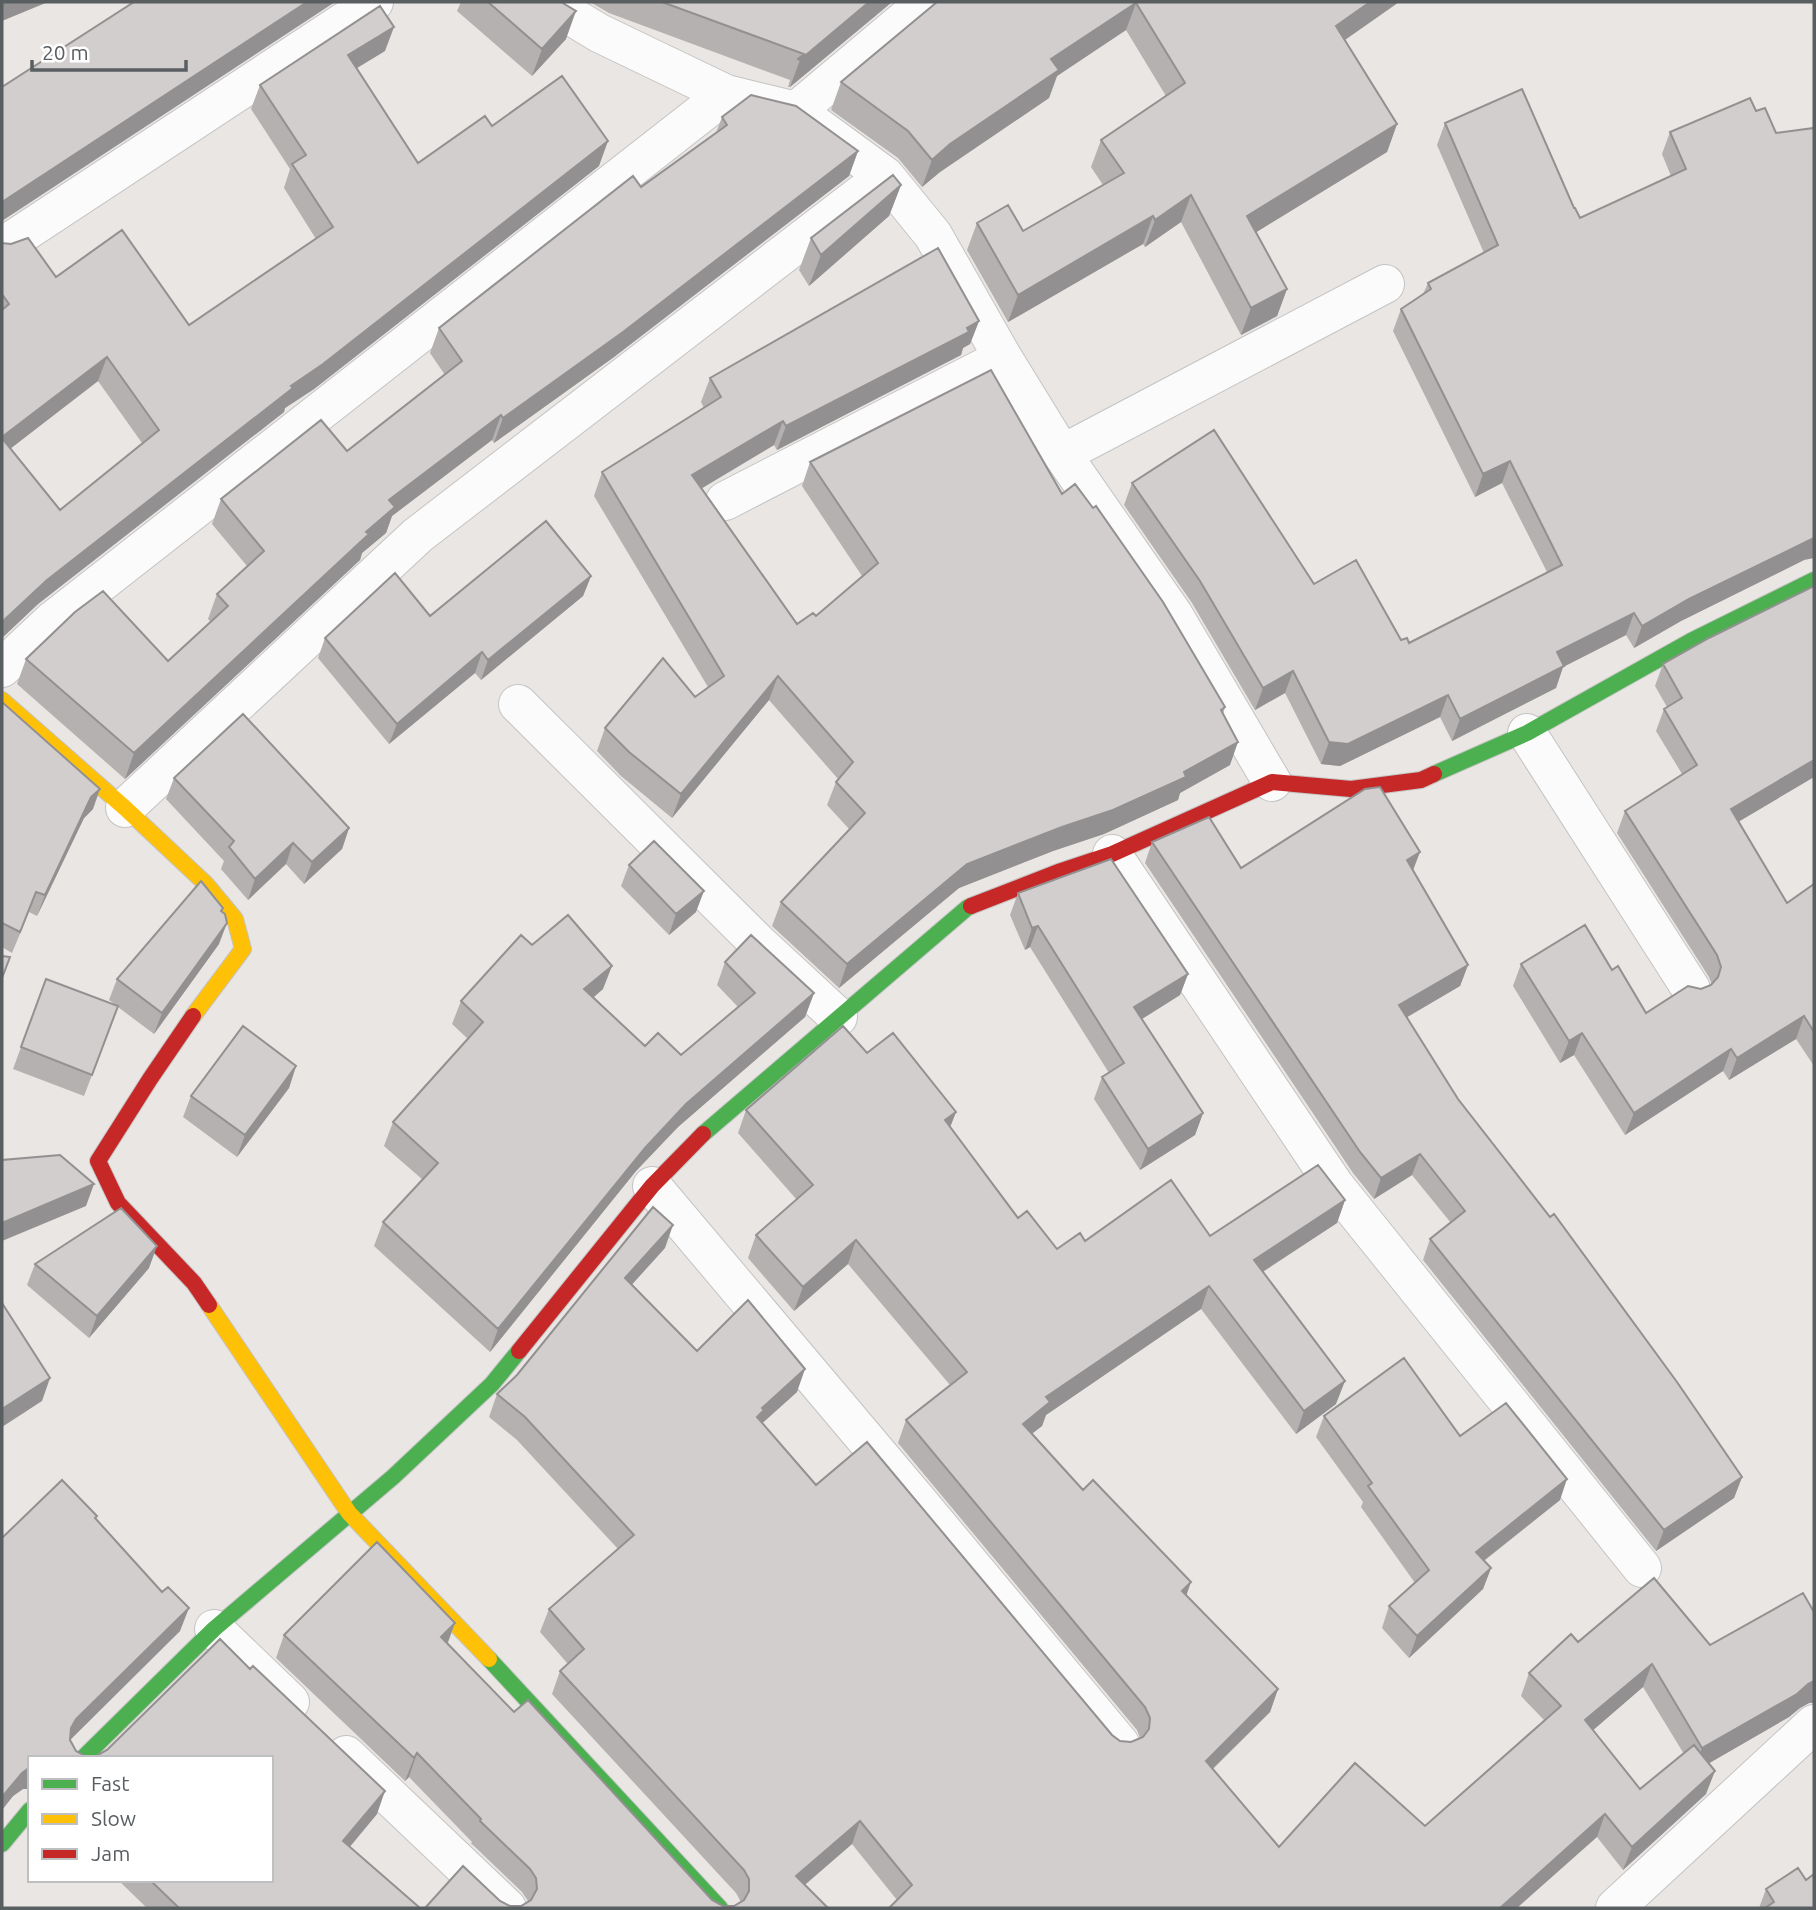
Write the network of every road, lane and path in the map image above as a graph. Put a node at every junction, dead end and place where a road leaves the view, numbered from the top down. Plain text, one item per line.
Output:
1 (373, 2) edge
2 (548, 2) edge
3 (926, 2) edge
4 (726, 94) junction
5 (796, 111) junction
6 (885, 176) junction
7 (2, 247) edge
8 (1385, 284) dead end
9 (1003, 358) junction
10 (1062, 454) junction
11 (725, 501) dead end
12 (1814, 580) edge
13 (2, 668) edge
14 (2, 700) edge
15 (518, 704) dead end
16 (1527, 733) junction
17 (1272, 782) junction
18 (125, 808) junction
19 (1112, 854) junction
20 (1691, 989) edge
21 (838, 1017) junction
22 (652, 1186) junction
23 (349, 1513) junction
24 (1642, 1568) dead end
25 (214, 1629) junction
26 (1814, 1724) edge
27 (1120, 1744) edge
28 (85, 1756) edge
29 (28, 1812) edge
30 (2, 1844) edge
31 (507, 1908) edge
32 (720, 1908) edge
33 (1615, 1908) edge

1 - 7 street
2 - 4 street
3 - 5 street
4 - 5 street
4 - 13 street
5 - 6 street
6 - 9 street
6 - 18 street
8 - 10 street
9 - 10 street
9 - 11 street
10 - 17 street
12 - 16 street
14 - 18 street
15 - 21 street
16 - 17 street
16 - 20 street
17 - 19 street
18 - 23 street
19 - 21 street
19 - 24 street
21 - 22 street
22 - 23 street
22 - 27 street
23 - 25 street
23 - 32 street
25 - 28 street
25 - 31 street
26 - 33 street
29 - 30 street

